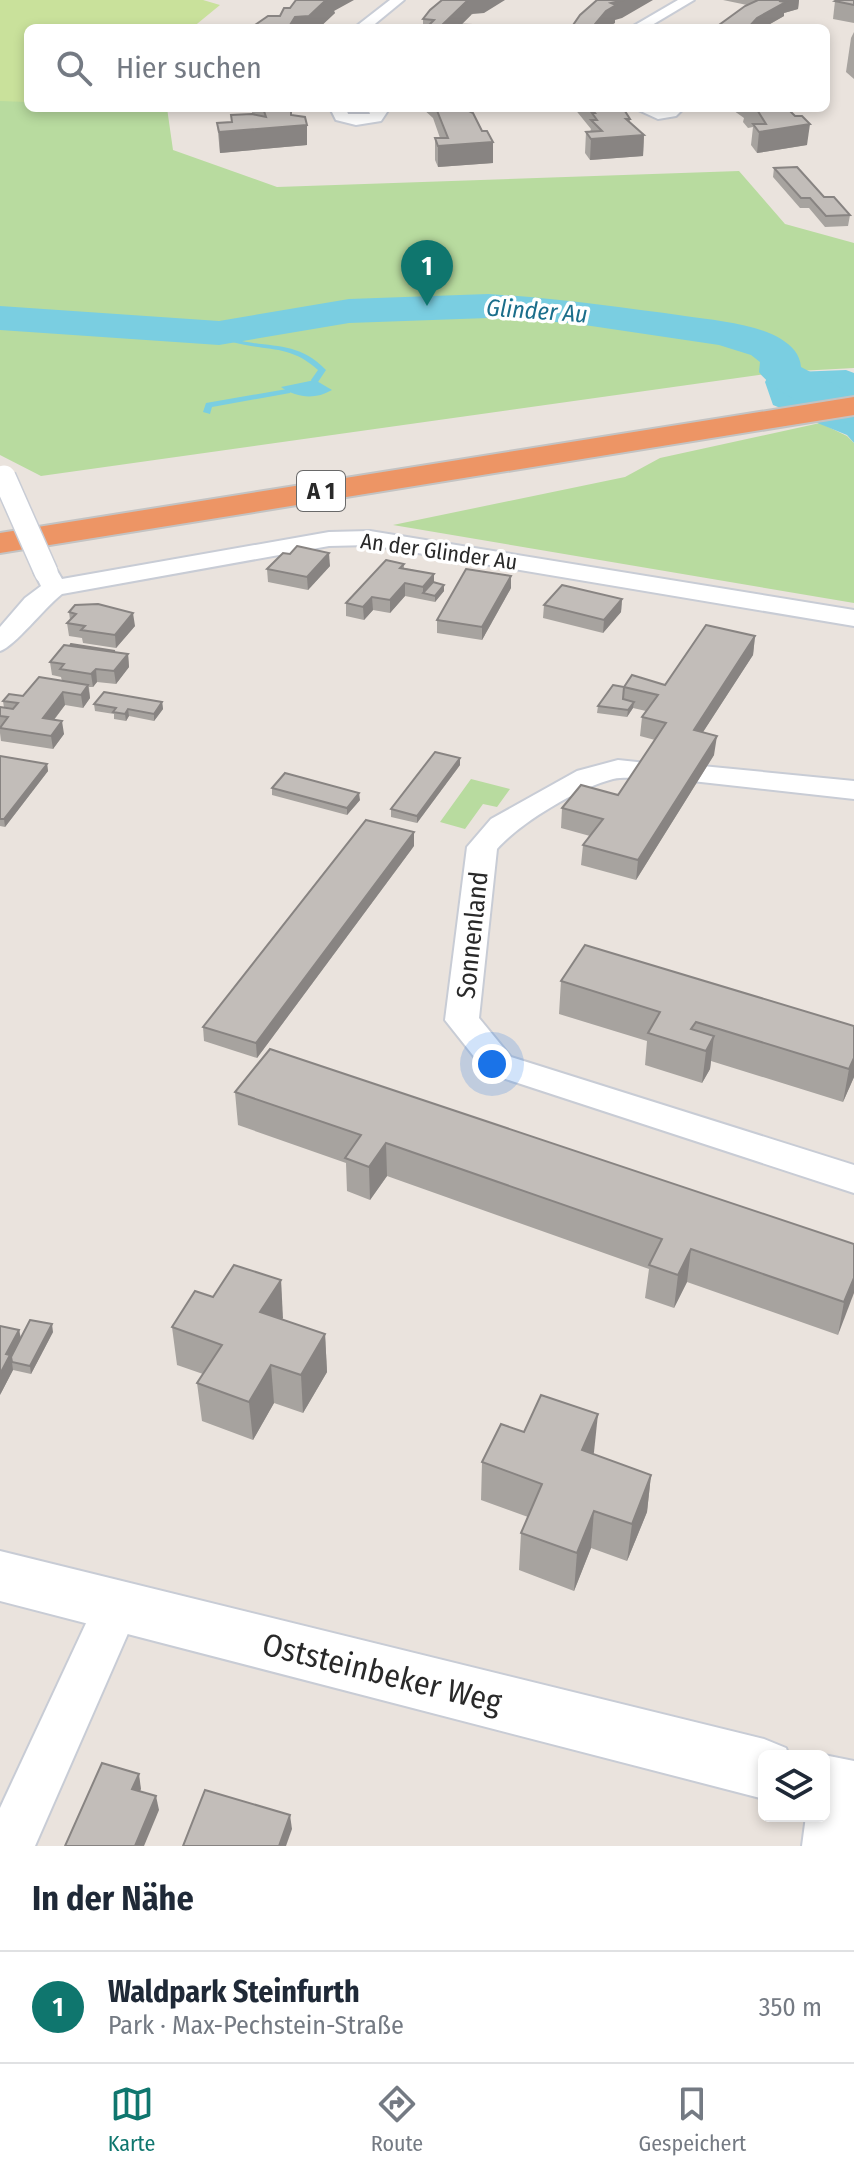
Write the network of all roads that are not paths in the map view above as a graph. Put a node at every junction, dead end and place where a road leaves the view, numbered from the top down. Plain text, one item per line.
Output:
1 (398, 0) edge
2 (688, 0) edge
3 (366, 24) edge
4 (644, 24) edge
5 (339, 112) edge
6 (379, 112) edge
7 (653, 112) edge
8 (672, 112) edge
9 (854, 380) edge
10 (854, 406) edge
11 (2, 476) edge
12 (211, 480) dead end
13 (75, 501) dead end
14 (0, 514) edge
15 (0, 543) edge
16 (50, 580) junction
17 (854, 618) edge
18 (0, 643) edge
19 (646, 770) edge
20 (702, 775) edge
21 (854, 790) edge
22 (854, 1179) edge
23 (0, 1576) edge
24 (117, 1606) junction
25 (758, 1767) edge
26 (9, 1846) edge

1 - 3 street
2 - 4 street
5 - 6 street
7 - 8 street
9 - 12 highway, A 1
10 - 15 highway, A 1
11 - 16 street, bridge
13 - 14 highway
16 - 17 street, An der Glinder Au
16 - 18 street
19 - 22 street, Sonnenland
20 - 21 street
23 - 24 street, Oststeinbeker Weg
24 - 25 street, Oststeinbeker Weg
24 - 26 street

